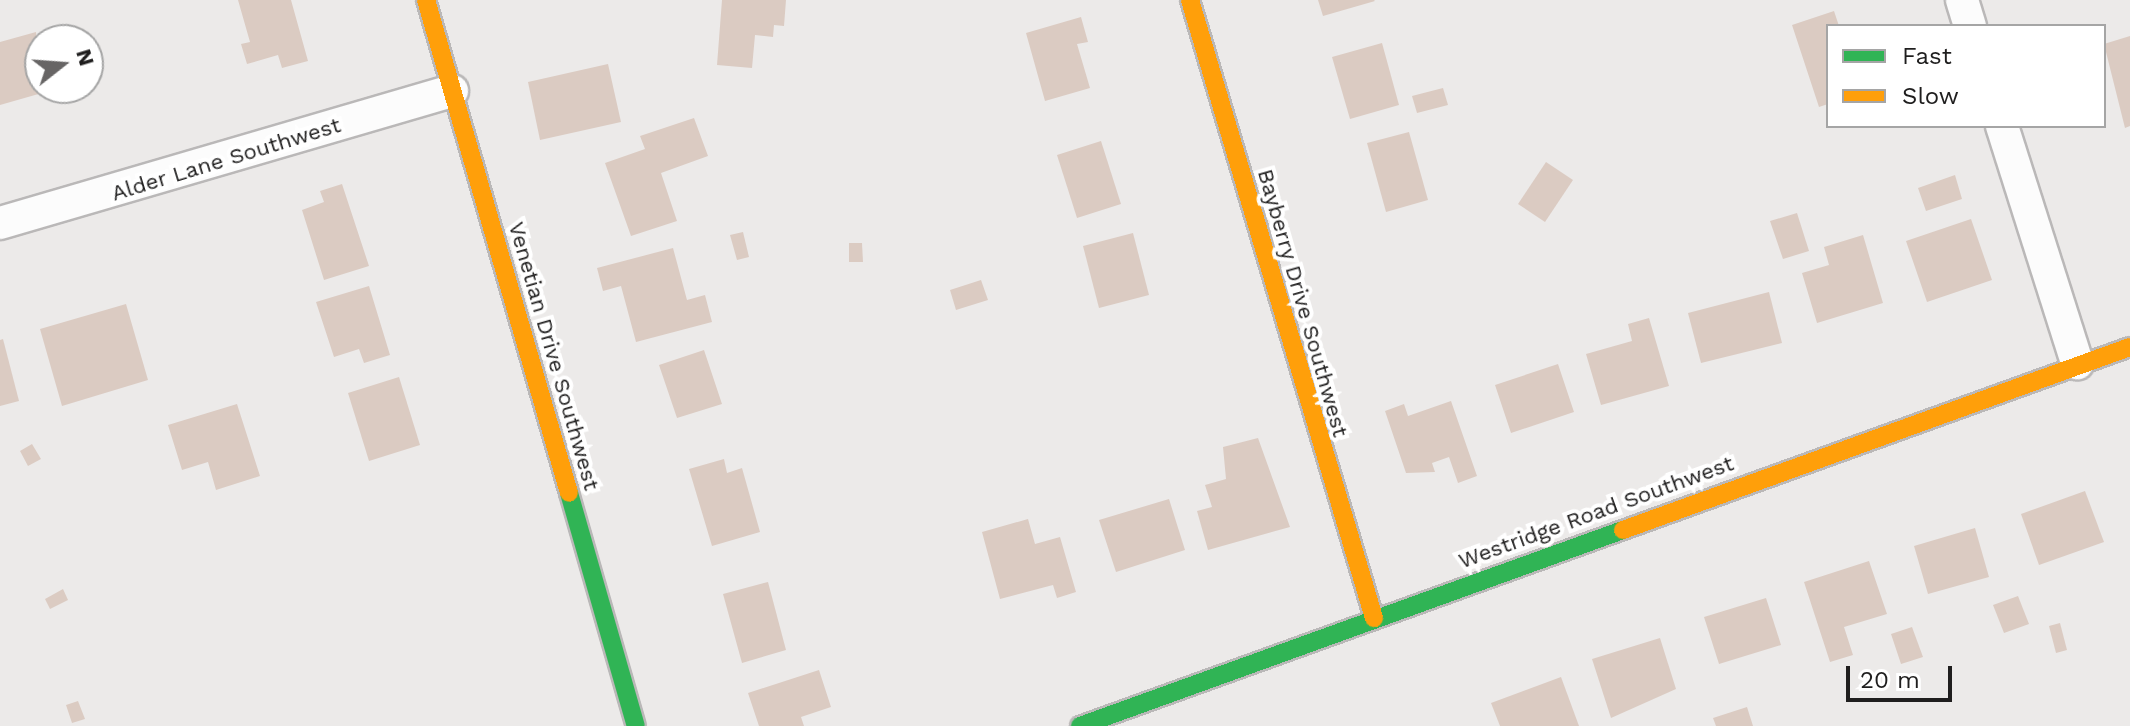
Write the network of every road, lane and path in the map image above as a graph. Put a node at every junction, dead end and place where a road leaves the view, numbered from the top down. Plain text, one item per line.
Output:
1 (426, 0) edge
2 (1190, 0) edge
3 (1962, 0) edge
4 (1969, 24) edge
5 (452, 91) junction
6 (2003, 128) edge
7 (0, 223) edge
8 (2130, 347) edge
9 (2077, 363) junction
10 (1374, 618) junction
11 (636, 726) edge
12 (1080, 726) edge

1 - 5 street, Venetian Drive Southwest
2 - 10 street, Bayberry Drive Southwest
3 - 4 street
5 - 7 street, Alder Lane Southwest
5 - 11 street, Venetian Drive Southwest
6 - 9 street
8 - 9 street, Westridge Road Southwest
9 - 10 street, Westridge Road Southwest
10 - 12 street, Westridge Road Southwest

